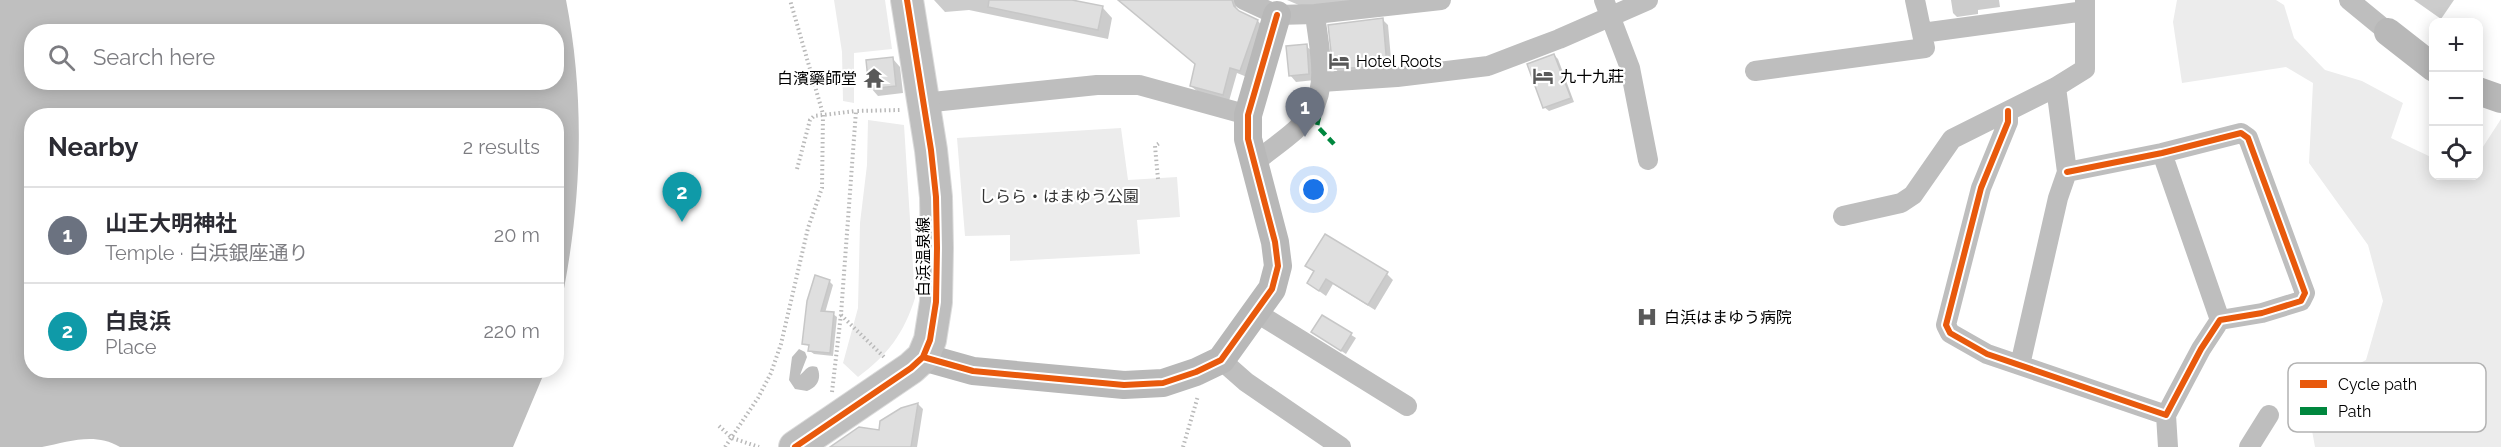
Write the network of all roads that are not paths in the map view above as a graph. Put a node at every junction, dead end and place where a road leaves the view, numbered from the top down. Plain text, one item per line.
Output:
1 (907, 0) edge
2 (1244, 0) edge
3 (1441, 0) edge
4 (1648, 0) edge
5 (1915, 0) edge
6 (2349, 0) edge
7 (2085, 5) edge
8 (1608, 8) edge
9 (1315, 14) junction
10 (1277, 15) junction
11 (2388, 32) joint
12 (1922, 33) junction
13 (2429, 65) edge
14 (1755, 71) dead end
15 (1322, 82) junction
16 (2056, 87) junction
17 (2483, 93) edge
18 (2501, 99) edge
19 (914, 106) junction
20 (2008, 111) junction
21 (1248, 115) junction
22 (2162, 153) junction
23 (1648, 160) dead end
24 (1253, 164) junction
25 (2067, 172) junction
26 (1843, 216) dead end
27 (1257, 313) junction
28 (2220, 320) junction
29 (923, 357) junction
30 (2020, 365) junction
31 (1209, 366) junction
32 (1407, 406) dead end
33 (2166, 415) junction
34 (2269, 415) dead end
35 (795, 447) edge
36 (1341, 447) edge
37 (2168, 447) edge
38 (2249, 447) edge

1 - 19 main road, 白浜温泉線
2 - 10 street
3 - 9 street
4 - 8 street
5 - 12 street
6 - 11 street
7 - 12 street
7 - 16 street
8 - 15 street
8 - 23 street
9 - 10 street
9 - 15 street
10 - 21 street
11 - 13 street
12 - 14 street
15 - 24 street
16 - 20 street
16 - 25 street
17 - 18 street
19 - 21 street
19 - 29 main road, 白浜温泉線
20 - 26 street
20 - 30 street
21 - 24 street
22 - 25 street
22 - 28 street
22 - 28 street
24 - 27 street
25 - 30 street
27 - 31 street
27 - 32 street
28 - 33 street
29 - 31 street
29 - 35 main road
30 - 33 street
31 - 36 street
33 - 37 street
34 - 38 street

